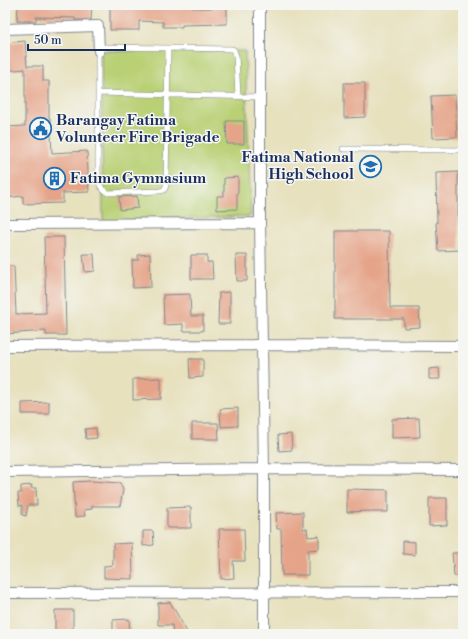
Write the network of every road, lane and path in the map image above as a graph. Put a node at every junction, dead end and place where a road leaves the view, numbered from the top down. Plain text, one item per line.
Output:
1 (260, 5) edge
2 (5, 29) edge
3 (168, 48) junction
4 (99, 51) junction
5 (98, 93) junction
6 (166, 95) junction
7 (238, 96) junction
8 (260, 96) junction
9 (343, 149) dead end
10 (463, 150) edge
11 (260, 223) junction
12 (5, 224) edge
13 (262, 344) junction
14 (5, 346) edge
15 (463, 346) edge
16 (264, 469) junction
17 (463, 470) edge
18 (5, 472) edge
19 (264, 591) junction
20 (463, 592) edge
21 (5, 593) edge
22 (264, 634) edge

1 - 8 street
2 - 4 street
3 - 4 lane
3 - 6 lane
3 - 7 lane
4 - 5 lane
5 - 6 lane
5 - 6 lane
6 - 7 lane
7 - 8 lane
8 - 11 street
9 - 10 lane
11 - 12 street
11 - 13 street
13 - 14 street
13 - 15 street
13 - 16 street
16 - 17 street
16 - 18 street
16 - 19 street
19 - 20 street
19 - 21 street
19 - 22 street

